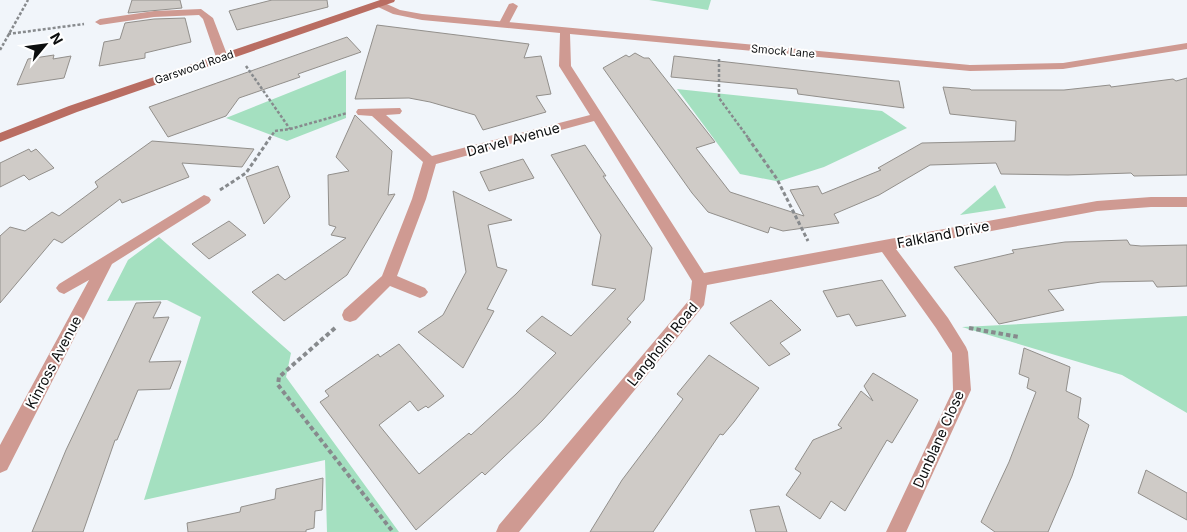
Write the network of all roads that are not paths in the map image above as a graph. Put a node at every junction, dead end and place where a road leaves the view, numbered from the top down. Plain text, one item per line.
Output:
1 (385, 2) edge
2 (513, 6) dead end
3 (100, 22) road end
4 (503, 25) junction
5 (565, 32) junction
6 (1187, 46) edge
7 (222, 57) junction
8 (396, 111) dead end
9 (596, 117) junction
10 (0, 138) edge
11 (430, 161) junction
12 (204, 200) road end
13 (1187, 202) edge
14 (885, 245) junction
15 (107, 260) junction
16 (388, 279) junction
17 (700, 280) junction
18 (64, 288) dead end
19 (420, 292) dead end
20 (350, 315) road end
21 (0, 464) edge
22 (506, 532) edge
23 (896, 532) edge

1 - 4 street, Smock Lane
1 - 7 street, Garswood Road
2 - 4 street
3 - 7 street
4 - 5 street, Smock Lane
5 - 6 street, Smock Lane
5 - 9 street
7 - 10 street, Garswood Road
8 - 11 street
9 - 11 street, Darvel Avenue
9 - 17 street
11 - 16 street
12 - 15 street
13 - 14 street, Falkland Drive
14 - 17 street, Falkland Drive
14 - 23 street, Dunblane Close
15 - 18 street
15 - 21 street, Kinross Avenue
16 - 19 street
16 - 20 street
17 - 22 street, Langholm Road

